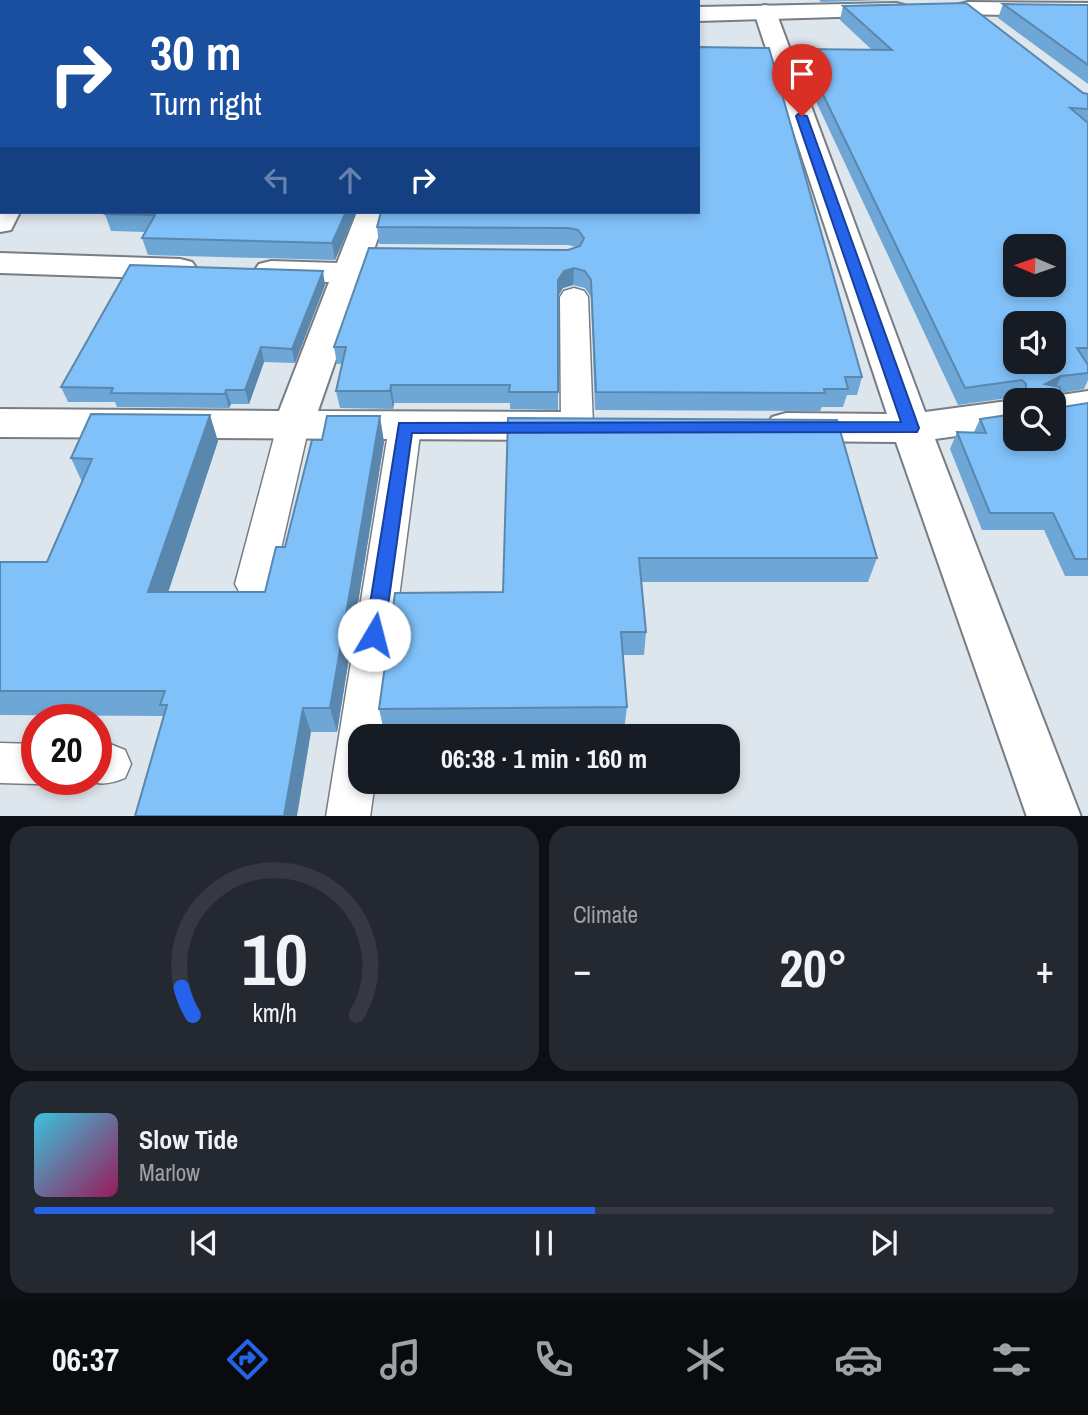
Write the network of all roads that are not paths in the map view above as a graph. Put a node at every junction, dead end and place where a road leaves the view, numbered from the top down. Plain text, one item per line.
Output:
1 (941, 9) edge
2 (914, 10) edge
3 (1088, 10) edge
4 (765, 12) junction
5 (700, 13) edge
6 (372, 214) edge
7 (362, 261) junction
8 (0, 263) edge
9 (574, 297) dead end
10 (1088, 404) edge
11 (1066, 407) edge
12 (1003, 416) edge
13 (0, 423) edge
14 (577, 425) junction
15 (293, 426) junction
16 (618, 426) edge
17 (405, 427) junction
18 (744, 427) edge
19 (911, 428) junction
20 (254, 584) dead end
21 (0, 763) edge
22 (21, 764) edge
23 (348, 816) edge
24 (1054, 816) edge

1 - 3 street
2 - 4 street
4 - 5 street
4 - 19 street
6 - 7 street
7 - 8 street
7 - 15 street
9 - 14 lane
10 - 11 street
12 - 19 street
13 - 15 street
14 - 16 street
14 - 17 street
15 - 17 street
15 - 20 lane
17 - 23 lane
18 - 19 street
19 - 24 street
21 - 22 lane

